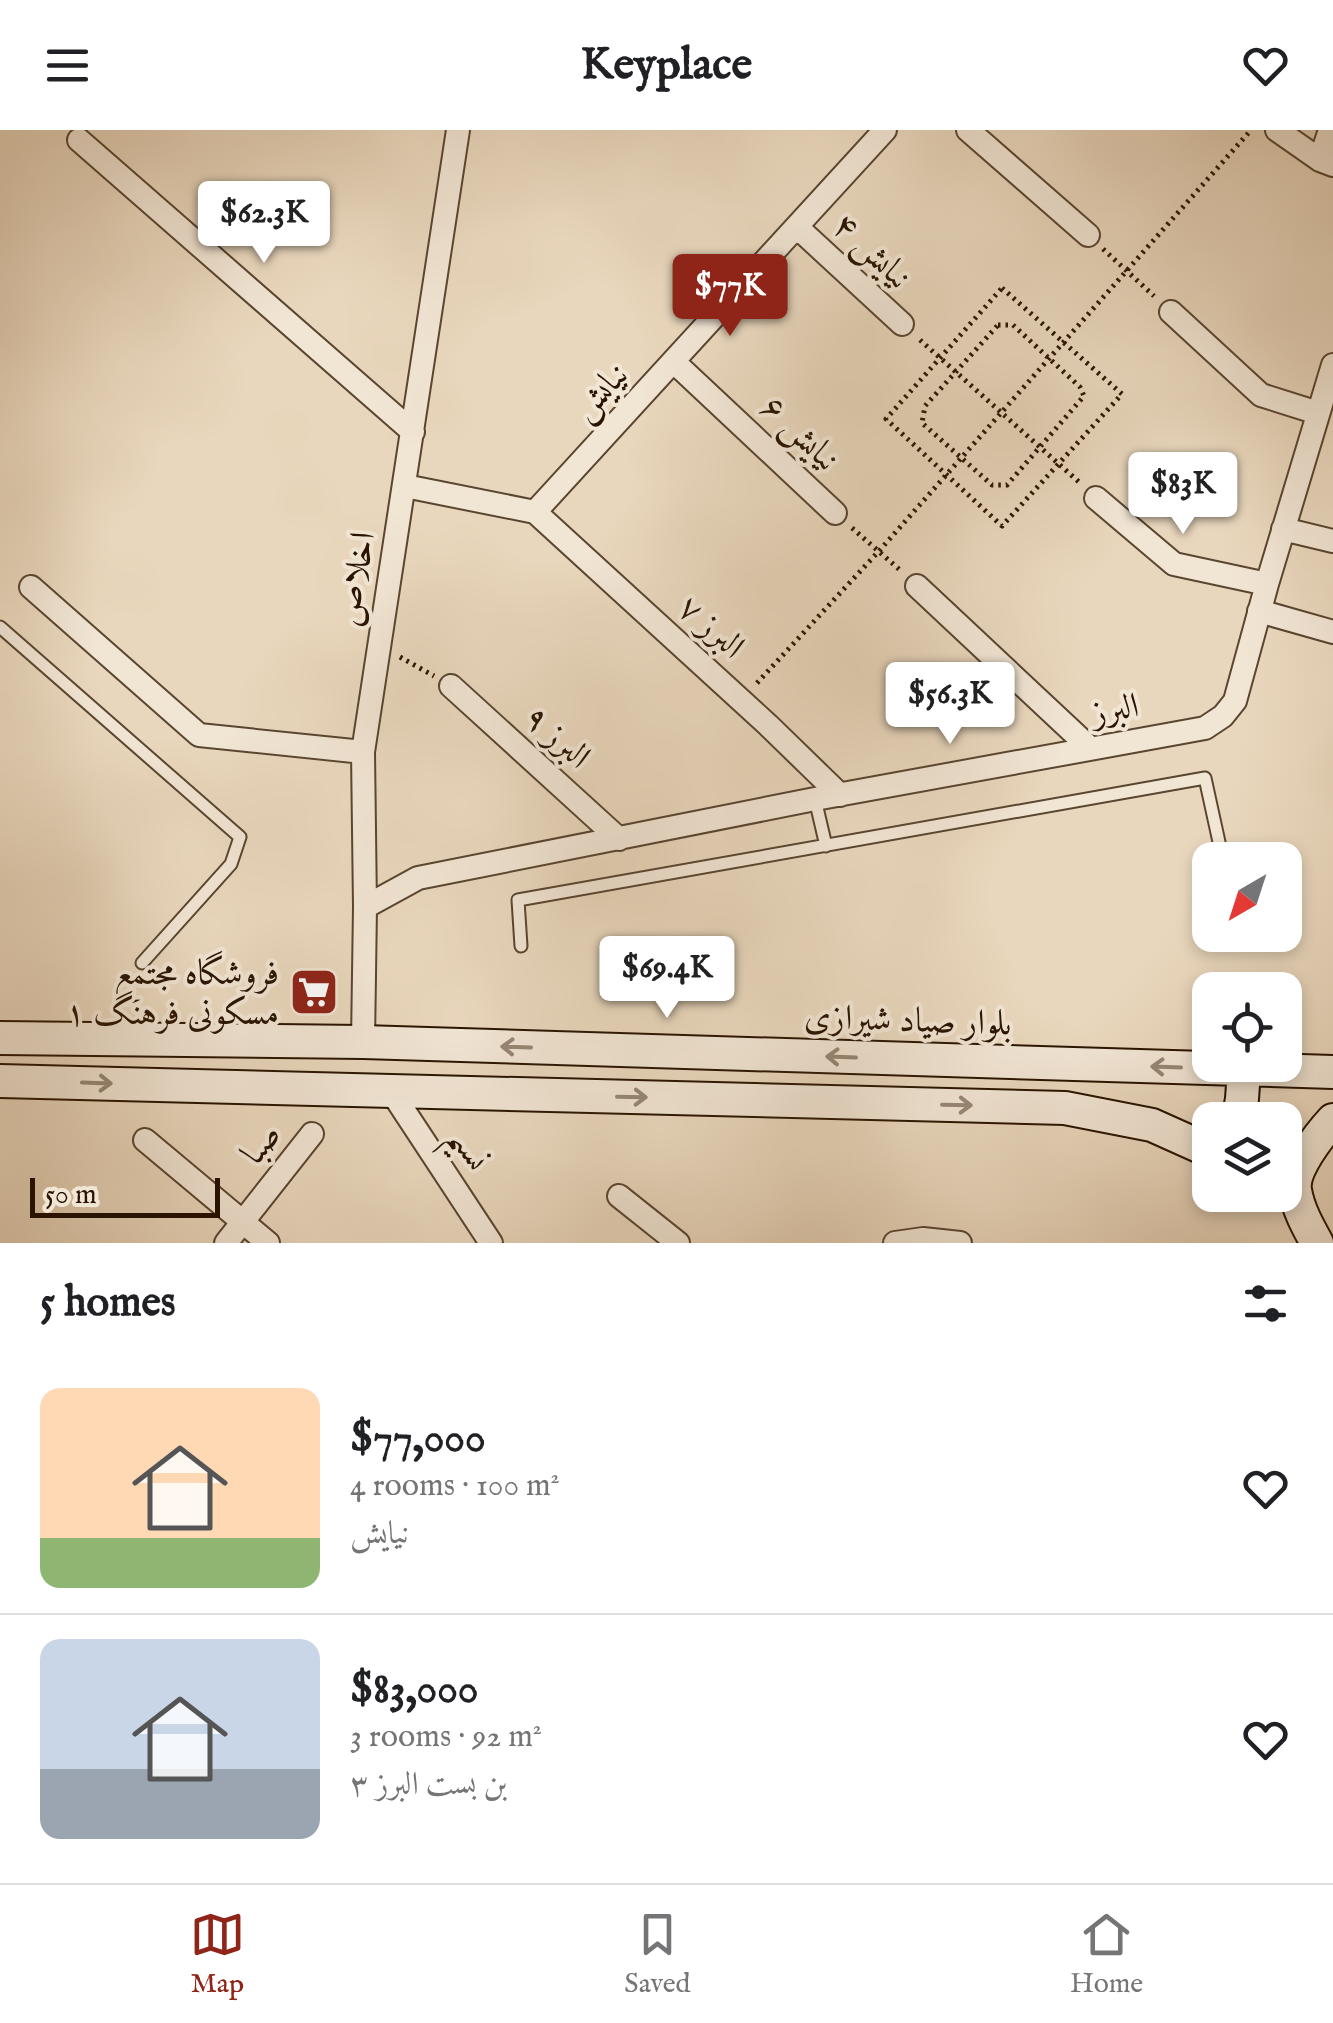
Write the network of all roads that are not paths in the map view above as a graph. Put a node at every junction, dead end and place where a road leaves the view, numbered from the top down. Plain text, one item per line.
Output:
1 (458, 130) edge
2 (885, 130) edge
3 (968, 130) edge
4 (1277, 130) edge
5 (1330, 130) edge
6 (79, 140) dead end
7 (1329, 160) edge
8 (797, 227) junction
9 (1088, 235) road end
10 (1171, 312) road end
11 (902, 324) road end
12 (674, 362) junction
13 (1333, 366) edge
14 (1318, 413) junction
15 (413, 432) junction
16 (405, 486) junction
17 (1096, 498) road end
18 (535, 512) junction
19 (835, 513) road end
20 (1283, 529) junction
21 (1333, 541) edge
22 (1267, 584) junction
23 (917, 586) road end
24 (31, 587) dead end
25 (1259, 611) junction
26 (0, 627) edge
27 (1333, 632) edge
28 (451, 686) road end
29 (1090, 748) junction
30 (363, 752) junction
31 (840, 795) junction
32 (815, 799) junction
33 (619, 839) junction
34 (1218, 842) dead end
35 (826, 846) junction
36 (365, 907) junction
37 (521, 946) dead end
38 (142, 963) dead end
39 (0, 1038) edge
40 (362, 1042) junction
41 (1192, 1068) edge
42 (1302, 1071) edge
43 (1333, 1072) edge
44 (10, 1083) edge
45 (391, 1091) junction
46 (1333, 1120) edge
47 (312, 1134) dead end
48 (146, 1140) dead end
49 (1192, 1142) edge
50 (1302, 1162) edge
51 (619, 1196) dead end
52 (1299, 1212) edge
53 (242, 1222) junction
54 (1308, 1237) edge
55 (226, 1243) edge
56 (268, 1243) edge
57 (491, 1243) edge
58 (678, 1243) edge
59 (895, 1243) edge
60 (960, 1243) edge

1 - 15 street, اخلاص
2 - 8 street, نیایش
3 - 9 street
4 - 7 street
5 - 7 street
6 - 15 street
8 - 11 street, نیایش ۴
8 - 12 street, نیایش
10 - 14 street
12 - 18 street, نیایش
12 - 19 street, نیایش ۶
13 - 14 street, البرز
14 - 20 street, البرز
15 - 16 street, اخلاص
16 - 18 street
16 - 30 street, اخلاص
17 - 22 street
18 - 31 street, البرز ۷
20 - 21 street
20 - 22 street, البرز
22 - 25 street, البرز
23 - 29 street
24 - 30 street
25 - 27 street
25 - 29 street, البرز
26 - 38 lane
28 - 33 street, البرز ۹
29 - 31 street, البرز
30 - 36 street, اخلاص
31 - 32 street, البرز
32 - 33 street, البرز
32 - 35 lane
33 - 36 street, البرز
34 - 35 lane
35 - 37 lane
36 - 40 street, اخلاص
39 - 40 main road, بلوار صیاد شیرازی
41 -> 40 main road, بلوار صیاد شیرازی
42 - 43 main road, بلوار صیاد شیرازی
44 -> 45 main road
45 -> 49 main road
45 - 57 street, نسیم
46 - 50 main road
47 - 53 street, صبا
48 - 53 street
51 - 58 street
52 - 54 main road
53 - 55 street, صبا
53 - 56 street
59 - 60 street

